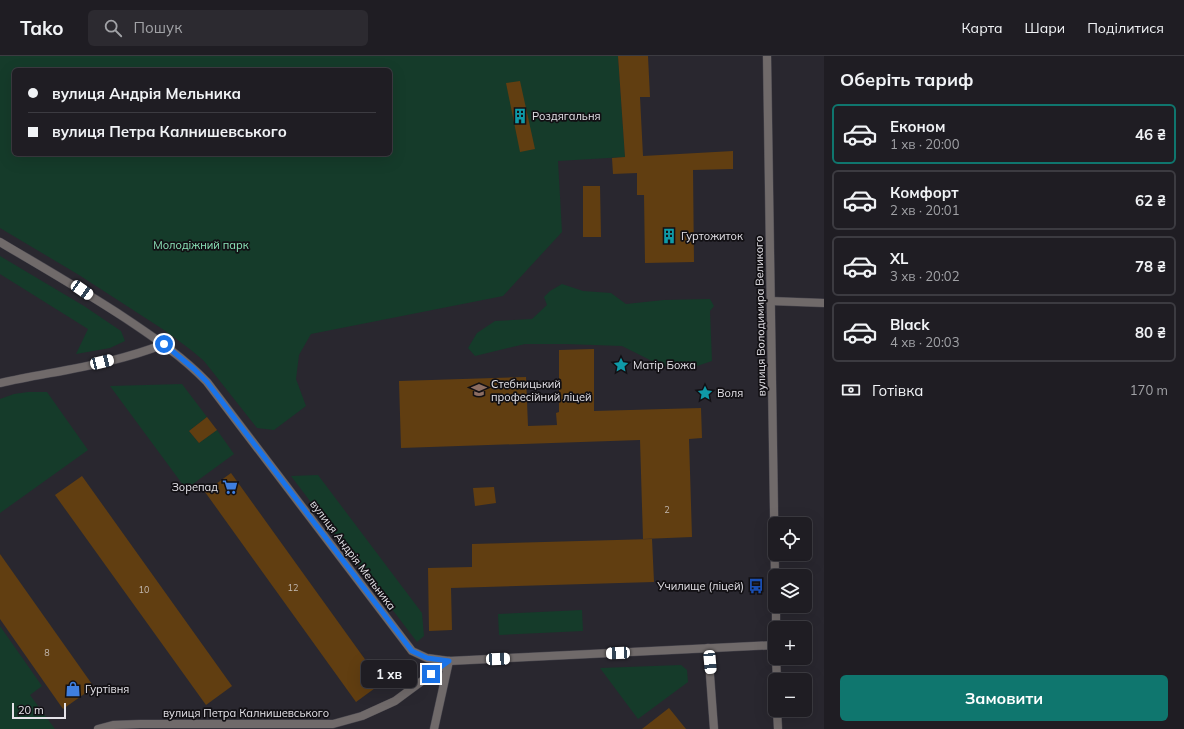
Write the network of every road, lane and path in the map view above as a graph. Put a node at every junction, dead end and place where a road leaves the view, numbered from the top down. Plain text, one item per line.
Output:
1 (767, 56) edge
2 (0, 242) edge
3 (770, 301) junction
4 (824, 303) edge
5 (164, 344) junction
6 (0, 383) edge
7 (775, 569) edge
8 (768, 645) edge
9 (708, 648) junction
10 (449, 661) junction
11 (777, 717) edge
12 (98, 729) edge
13 (434, 729) edge
14 (714, 729) edge
15 (778, 729) edge

1 - 3 street, вулиця Володимира Великого
2 - 5 street, вулиця Андрія Мельника
3 - 4 street
3 - 7 street, вулиця Володимира Великого
5 - 6 street
5 - 10 street, вулиця Андрія Мельника
8 - 9 street, вулиця Андрія Мельника
9 - 10 street, вулиця Андрія Мельника
9 - 14 street
10 - 12 street, вулиця Петра Калнишевського
10 - 13 street
11 - 15 street

